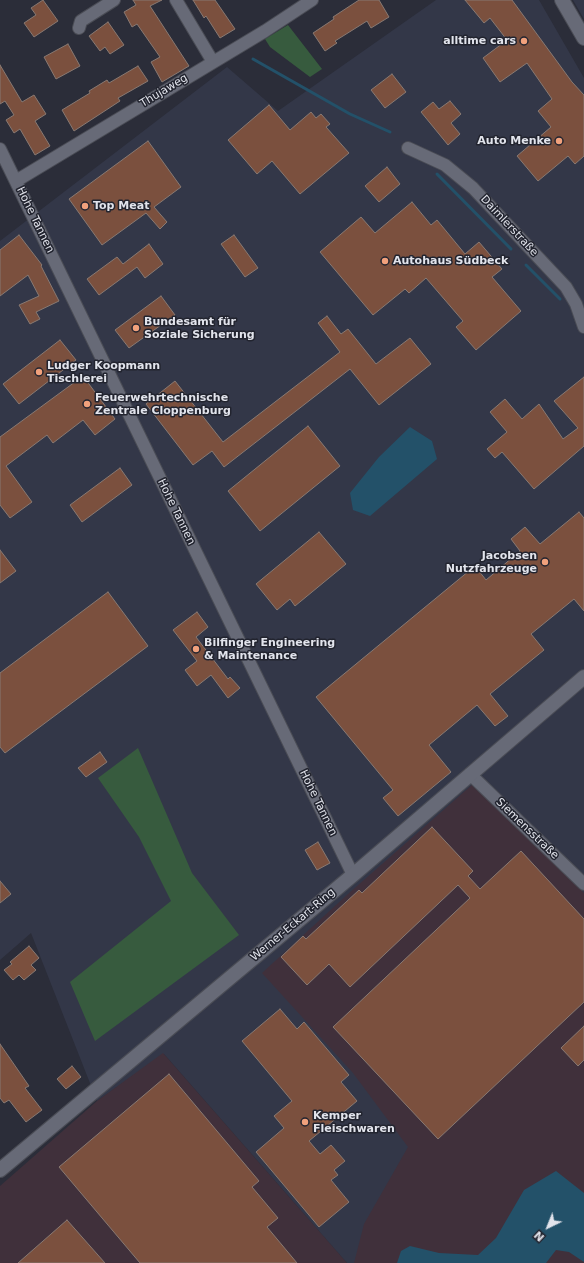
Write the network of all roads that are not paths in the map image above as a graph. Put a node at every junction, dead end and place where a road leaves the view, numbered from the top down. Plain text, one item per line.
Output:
1 (114, 0) edge
2 (176, 0) edge
3 (312, 0) edge
4 (562, 0) edge
5 (79, 28) dead end
6 (584, 38) edge
7 (213, 62) junction
8 (408, 148) dead end
9 (0, 149) edge
10 (16, 181) junction
11 (584, 327) edge
12 (584, 677) edge
13 (470, 774) junction
14 (353, 875) junction
15 (584, 884) edge
16 (0, 1170) edge

1 - 5 street
2 - 7 street
3 - 7 street, Thujaweg
4 - 6 street
7 - 10 street, Thujaweg
8 - 11 street, Daimlerstraße
9 - 10 street, Hohe Tannen
10 - 14 street, Hohe Tannen
12 - 13 street, Werner-Eckart-Ring
13 - 14 street, Werner-Eckart-Ring
13 - 15 street, Siemensstraße
14 - 16 street, Werner-Eckart-Ring

